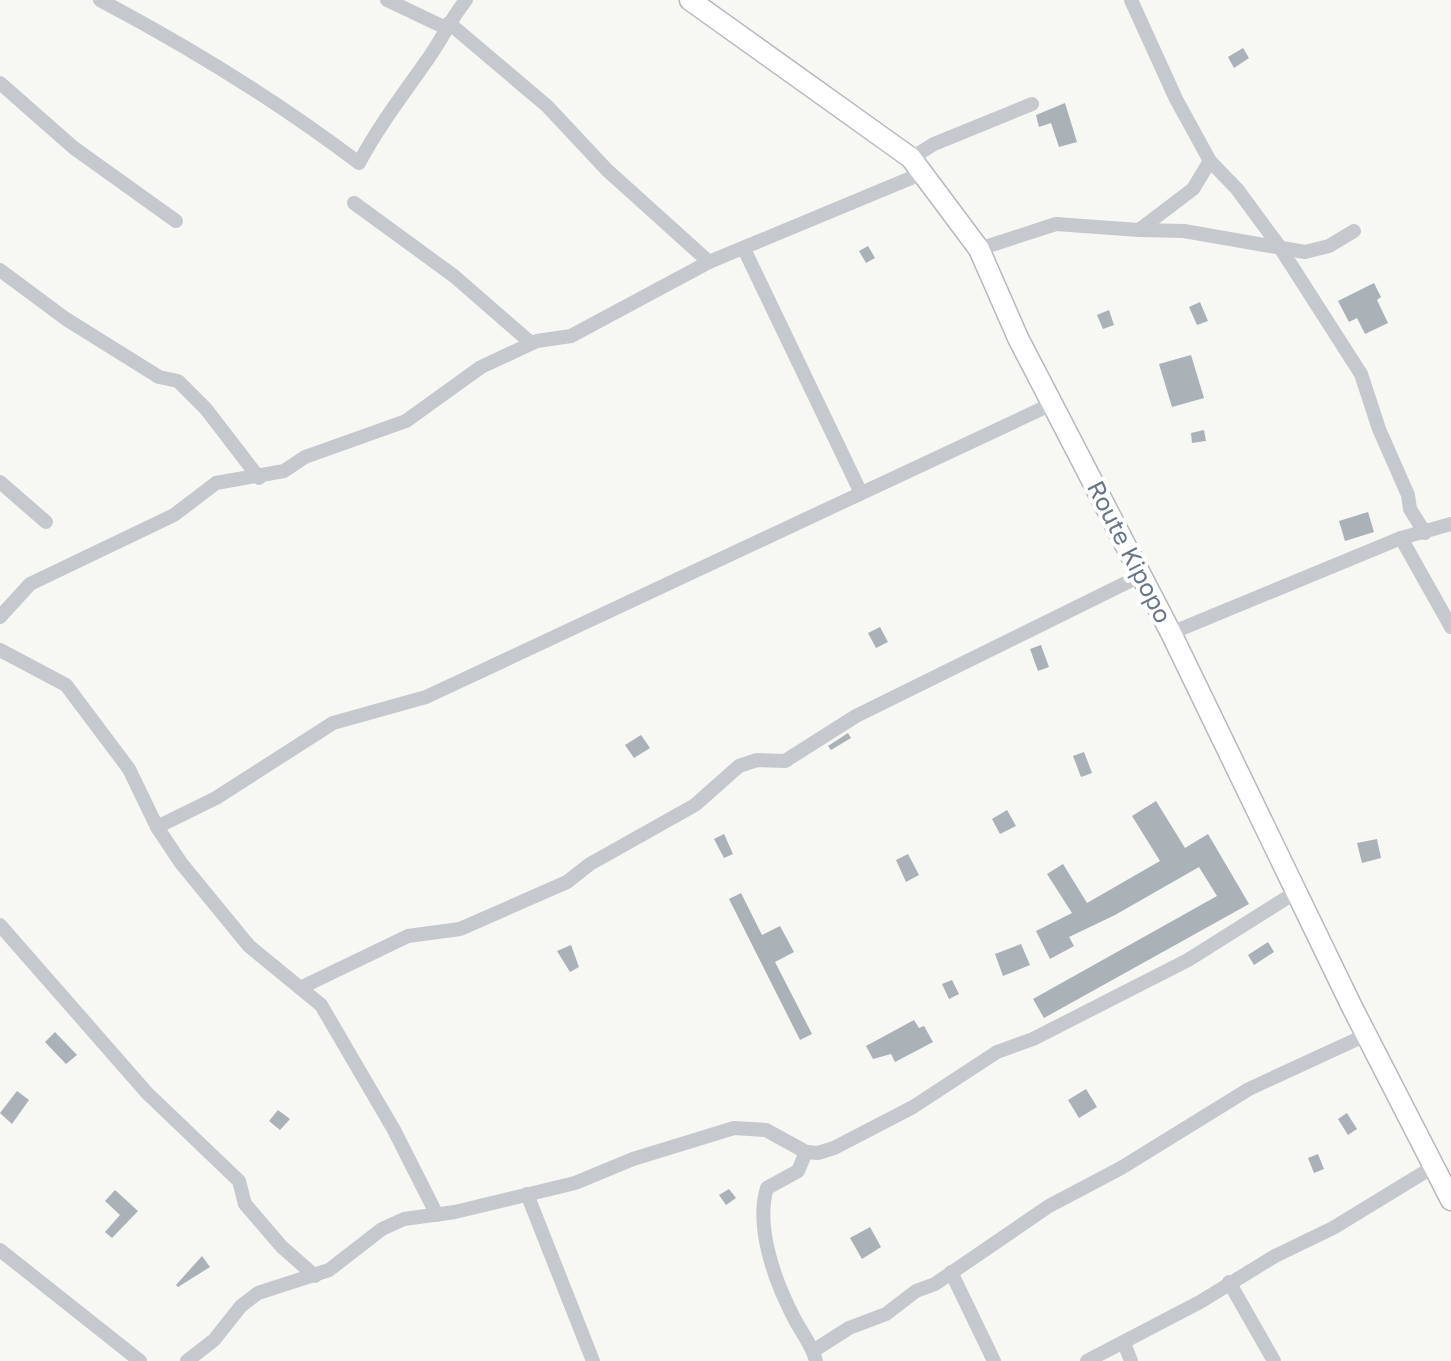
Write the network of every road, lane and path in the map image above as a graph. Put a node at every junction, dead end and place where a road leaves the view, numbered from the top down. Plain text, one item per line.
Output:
1 (100, 0) edge
2 (387, 0) edge
3 (466, 0) edge
4 (1131, 0) edge
5 (693, 1) edge
6 (447, 25) junction
7 (0, 83) edge
8 (1032, 104) dead end
9 (1210, 161) junction
10 (917, 166) junction
11 (354, 203) dead end
12 (176, 221) dead end
13 (1139, 230) junction
14 (1354, 231) dead end
15 (1279, 246) junction
16 (744, 249) junction
17 (979, 249) junction
18 (709, 262) junction
19 (0, 270) edge
20 (531, 343) junction
21 (1052, 404) junction
22 (259, 478) junction
23 (0, 482) edge
24 (861, 493) junction
25 (46, 522) dead end
26 (1451, 524) edge
27 (1425, 533) junction
28 (1401, 538) junction
29 (1142, 575) junction
30 (0, 617) edge
31 (1451, 627) edge
32 (1171, 633) junction
33 (0, 650) edge
34 (157, 827) junction
35 (1296, 892) junction
36 (0, 925) edge
37 (300, 988) junction
38 (1366, 1035) junction
39 (806, 1152) junction
40 (1433, 1167) junction
41 (527, 1194) junction
42 (1451, 1200) edge
43 (437, 1215) junction
44 (0, 1250) edge
45 (951, 1272) junction
46 (315, 1276) junction
47 (1229, 1282) junction
48 (1124, 1343) junction
49 (814, 1356) edge
50 (140, 1361) edge
51 (187, 1361) edge
52 (593, 1361) edge
53 (994, 1361) edge
54 (1087, 1361) edge
55 (1131, 1361) edge
56 (1274, 1361) edge

1 - 6 street
2 - 6 street
3 - 6 street
4 - 9 street
5 - 10 main road, Route Kipopo
6 - 18 street
7 - 12 street
8 - 10 street
9 - 13 street
9 - 15 street
10 - 16 street
10 - 17 main road, Route Kipopo
11 - 20 street
13 - 15 street
13 - 17 street
14 - 15 street
15 - 27 street
16 - 18 street
16 - 24 street
17 - 21 main road, Route Kipopo
18 - 20 street
19 - 22 street
20 - 22 street
21 - 24 street
21 - 29 main road, Route Kipopo
22 - 30 street
23 - 25 street
24 - 34 street
26 - 27 street
27 - 28 street
28 - 31 street
28 - 32 street
29 - 32 main road, Route Kipopo
29 - 37 street
32 - 35 main road, Route Kipopo
33 - 34 street
34 - 37 street
35 - 38 main road, Route Kipopo
35 - 39 street
36 - 46 street
37 - 43 street
38 - 40 main road, Route Kipopo
38 - 45 street
39 - 41 street
39 - 49 street
40 - 42 main road, Route Kipopo
40 - 47 street
41 - 43 street
41 - 52 street
43 - 46 street
44 - 50 street
45 - 49 street
45 - 53 street
46 - 51 street
47 - 48 street
47 - 56 street
48 - 54 street
48 - 55 street

